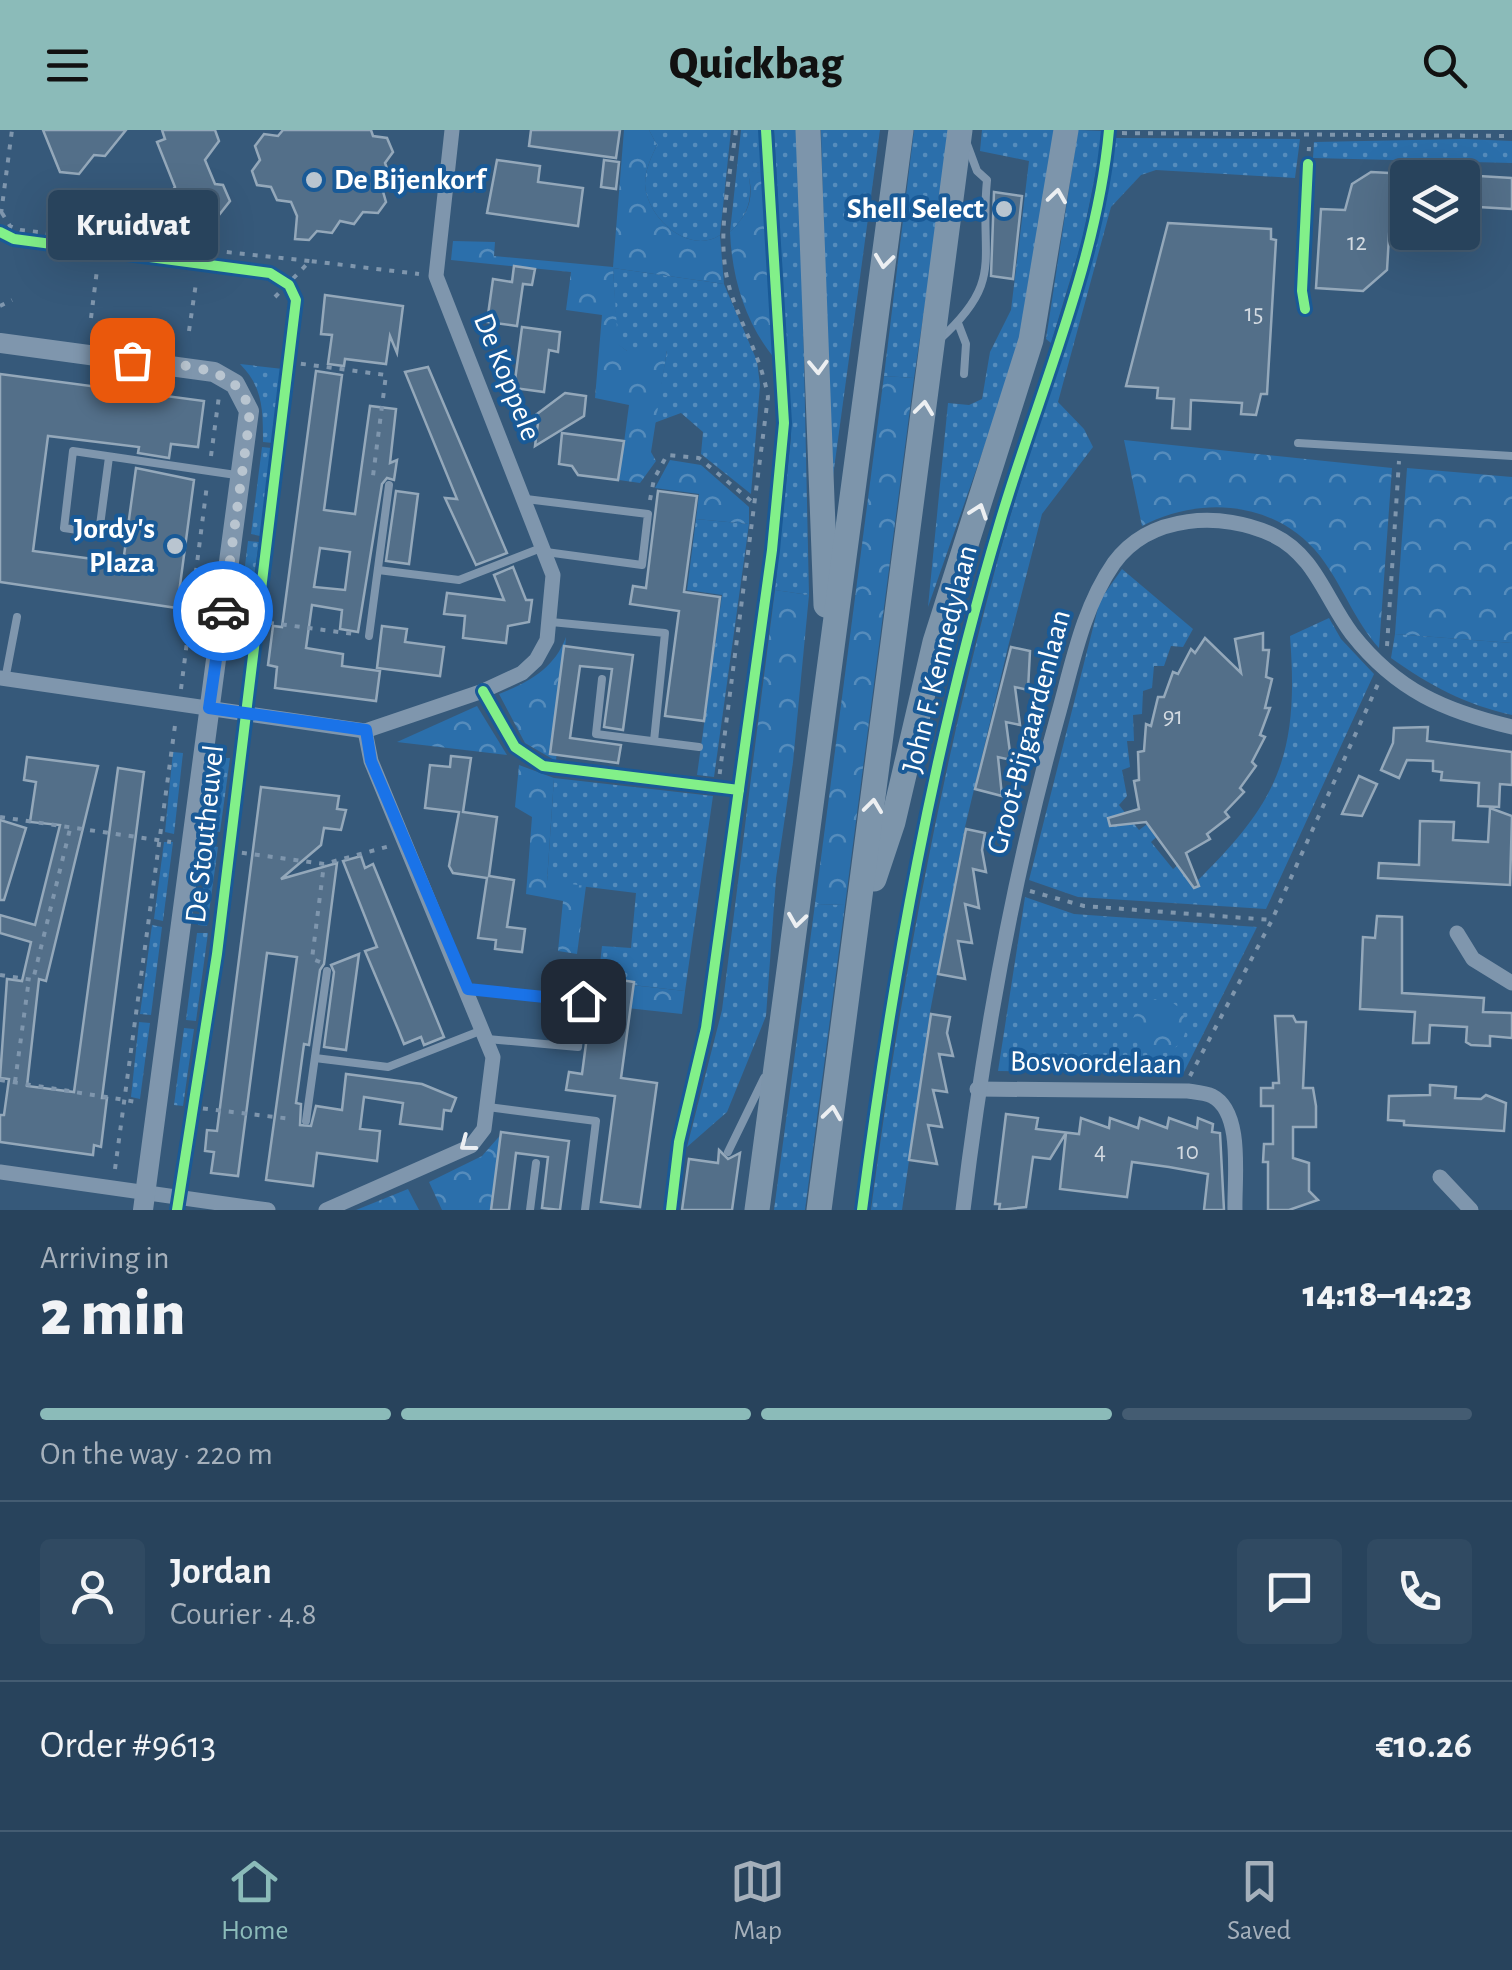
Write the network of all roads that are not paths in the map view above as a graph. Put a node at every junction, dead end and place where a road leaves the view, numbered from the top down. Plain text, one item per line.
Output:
1 (452, 130) edge
2 (808, 130) edge
3 (902, 130) edge
4 (962, 130) edge
5 (1066, 130) edge
6 (958, 323) junction
7 (136, 324) dead end
8 (0, 343) edge
9 (932, 347) junction
10 (132, 360) junction
11 (964, 374) dead end
12 (1298, 443) dead end
13 (1512, 456) edge
14 (109, 457) junction
15 (241, 476) junction
16 (390, 486) road end
17 (526, 499) junction
18 (546, 549) junction
19 (378, 570) junction
20 (17, 617) dead end
21 (551, 622) junction
22 (369, 636) road end
23 (602, 678) dead end
24 (2, 679) edge
25 (0, 698) edge
26 (826, 705) junction
27 (209, 708) junction
28 (1512, 727) edge
29 (366, 730) junction
30 (654, 741) junction
31 (699, 747) dead end
32 (1457, 933) dead end
33 (856, 937) junction
34 (327, 971) road end
35 (1512, 983) edge
36 (468, 989) junction
37 (486, 1034) junction
38 (779, 1047) junction
39 (315, 1058) junction
40 (978, 1089) junction
41 (488, 1107) junction
42 (306, 1121) road end
43 (728, 1152) dead end
44 (536, 1163) dead end
45 (0, 1172) edge
46 (1440, 1177) dead end
47 (144, 1201) edge
48 (268, 1210) edge
49 (326, 1210) edge
50 (530, 1210) edge
51 (585, 1210) edge
52 (757, 1210) edge
53 (819, 1210) edge
54 (963, 1210) edge
55 (1235, 1210) edge
56 (1471, 1210) edge

1 - 17 street, De Koppele
2 -> 26 main road
3 -> 26 main road
4 - 6 lane
4 - 9 main road, John F. Kennedylaan
33 -> 5 main road
6 - 9 lane
6 - 11 lane
7 - 10 lane
8 - 10 street
33 -> 9 main road, John F. Kennedylaan
10 - 15 street, De Stoutheuvel
12 - 13 lane
14 - 14 lane
14 - 15 lane
15 - 27 street, De Stoutheuvel
16 - 19 lane
17 - 18 street, De Koppele
17 - 18 lane
18 - 19 lane
18 - 21 street, De Koppele
19 - 22 lane
20 - 24 lane
21 - 29 street, De Koppele
21 - 30 lane
23 - 30 lane
24 - 25 street
24 - 27 street, De Koppele
26 -> 38 main road
27 - 29 street, De Koppele
27 - 47 street, De Stoutheuvel
28 - 40 street, Groot-Bijgaardenlaan
29 - 36 street
30 - 31 lane
32 - 35 street
53 -> 33 main road, John F. Kennedylaan
34 - 39 lane
36 - 37 street
36 - 37 lane
37 - 39 lane
37 - 41 street
38 - 43 lane
38 - 52 main road
39 - 42 lane
40 - 54 street, Groot-Bijgaardenlaan
40 - 55 street, Bosvoordelaan
41 -> 49 street
41 - 51 lane
44 - 50 lane
45 - 47 street
46 - 56 street
47 - 48 street

